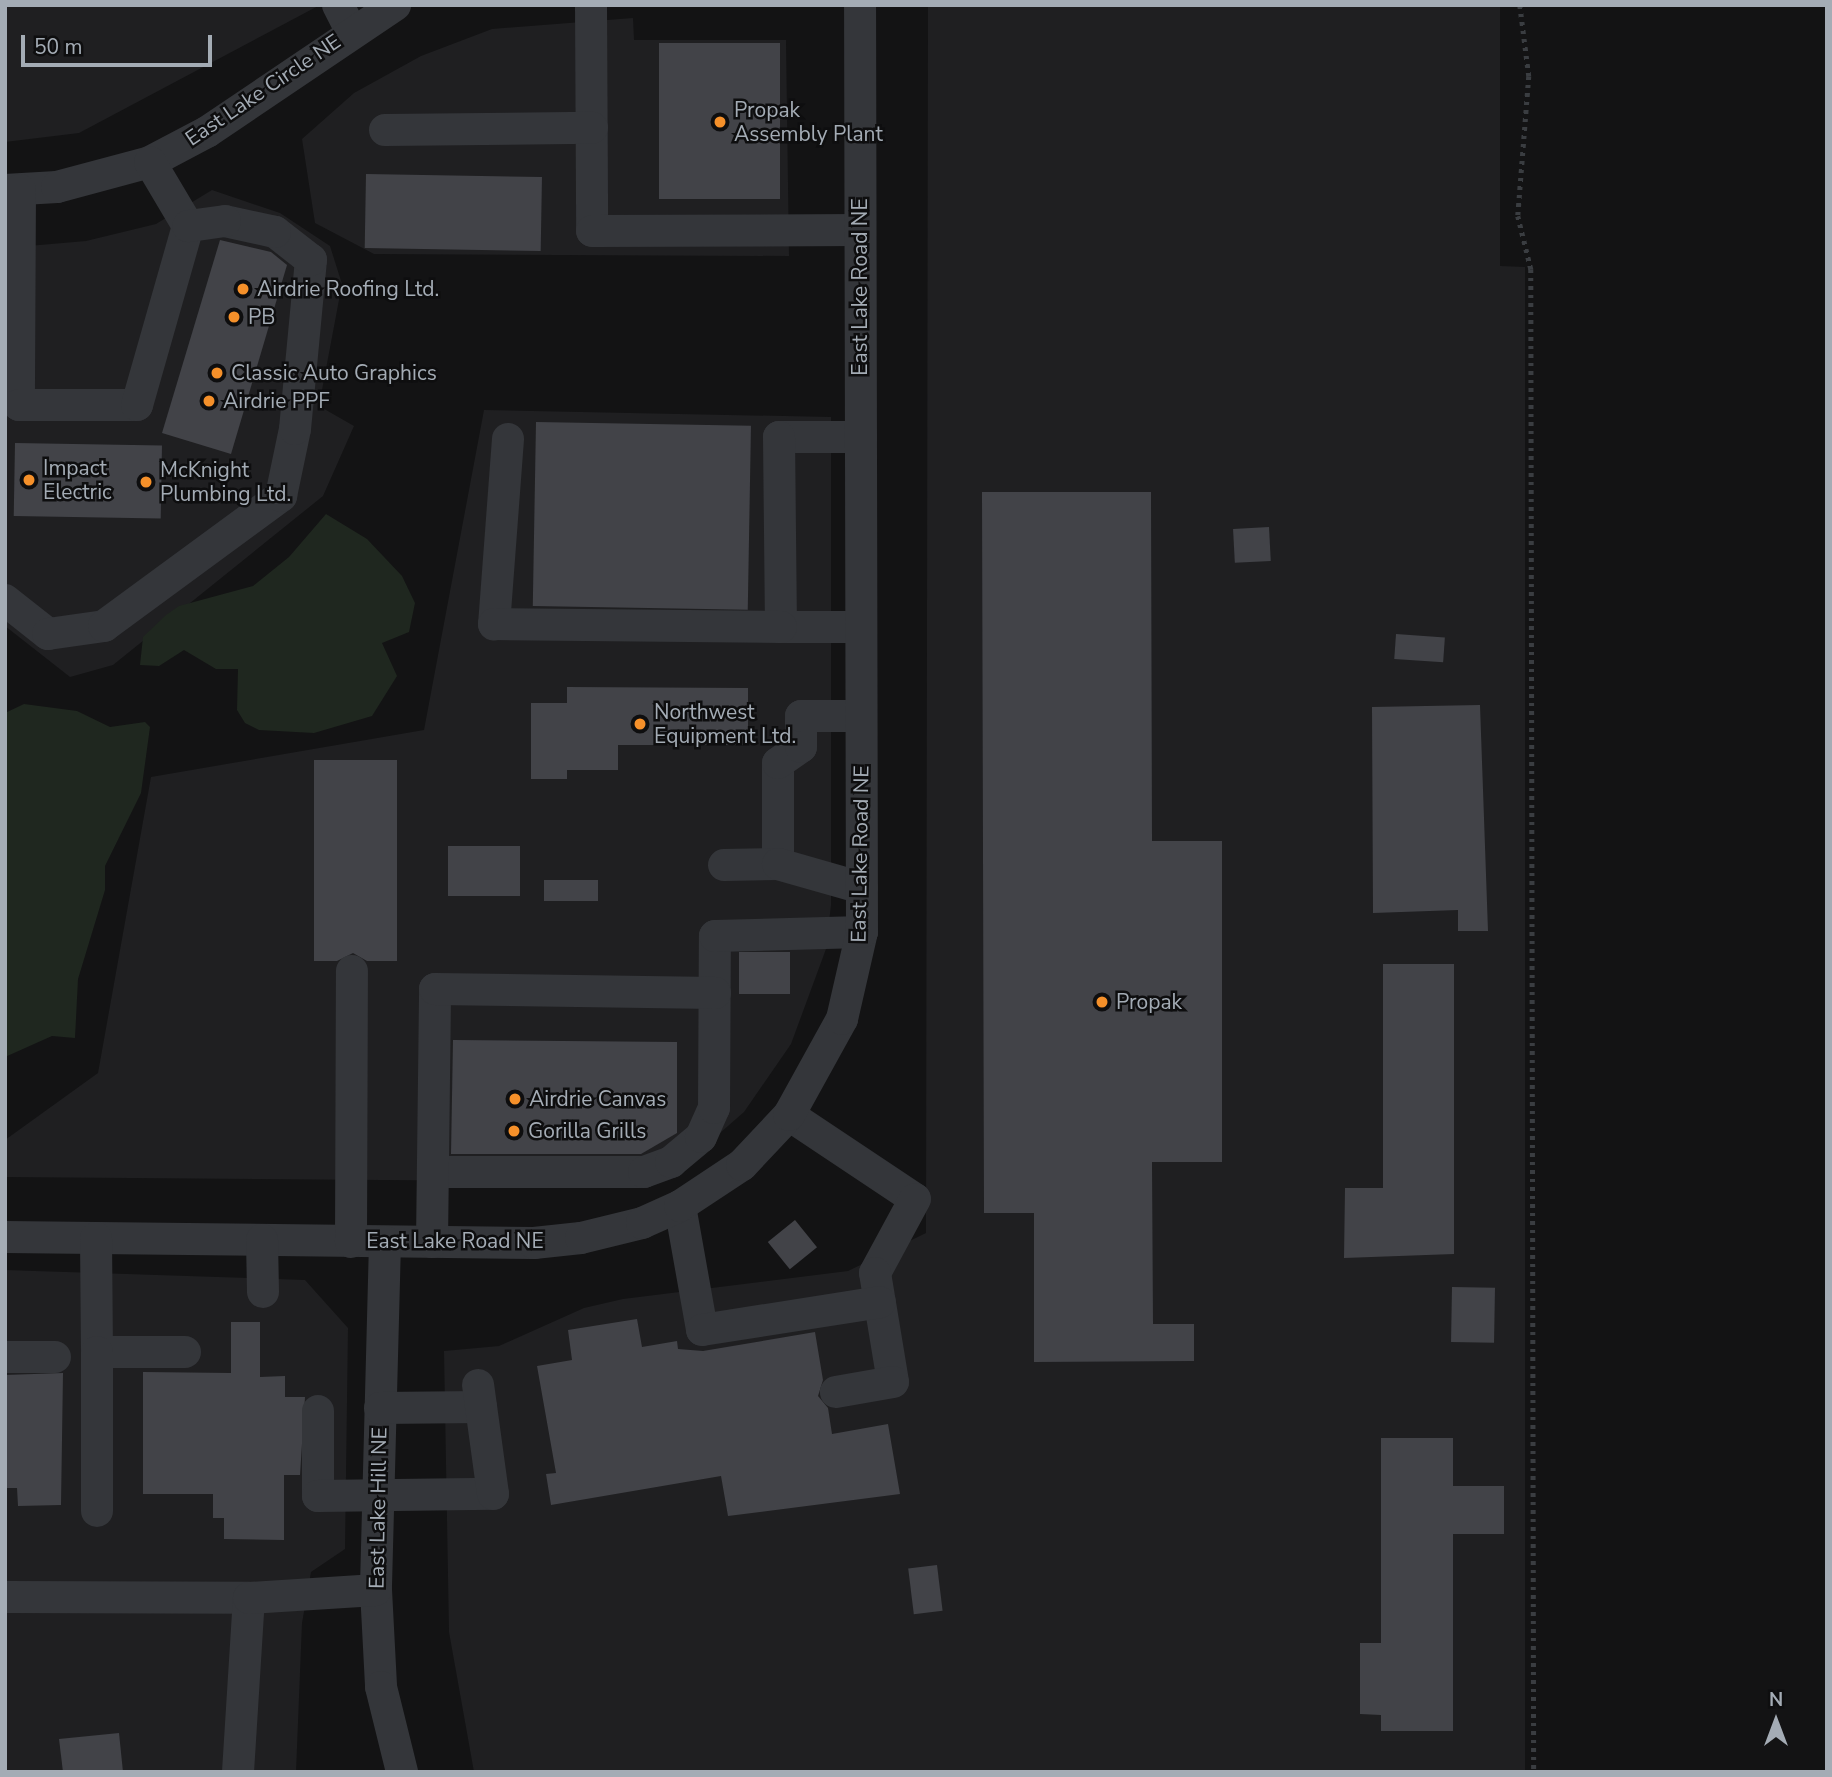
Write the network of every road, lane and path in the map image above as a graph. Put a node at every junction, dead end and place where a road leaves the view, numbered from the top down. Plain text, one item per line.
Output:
1 (395, 5) edge
2 (591, 5) edge
3 (860, 5) edge
4 (1520, 5) edge
5 (344, 18) edge
6 (592, 128) junction
7 (385, 130) dead end
8 (150, 162) junction
9 (13, 190) edge
10 (188, 226) junction
11 (860, 230) junction
12 (12, 417) edge
13 (860, 437) junction
14 (508, 439) dead end
15 (5, 600) edge
16 (781, 627) junction
17 (861, 627) junction
18 (861, 716) junction
19 (778, 864) junction
20 (724, 865) dead end
21 (862, 888) junction
22 (862, 932) junction
23 (352, 971) dead end
24 (715, 993) junction
25 (789, 1115) junction
26 (434, 1172) junction
27 (680, 1206) junction
28 (5, 1237) edge
29 (96, 1238) junction
30 (262, 1240) junction
31 (351, 1242) junction
32 (385, 1242) junction
33 (432, 1242) junction
34 (263, 1292) dead end
35 (880, 1302) junction
36 (97, 1352) junction
37 (185, 1352) dead end
38 (5, 1357) edge
39 (55, 1357) dead end
40 (836, 1392) dead end
41 (380, 1408) junction
42 (318, 1411) dead end
43 (378, 1496) junction
44 (97, 1511) dead end
45 (376, 1590) junction
46 (5, 1597) edge
47 (249, 1598) junction
48 (238, 1772) edge
49 (402, 1772) edge
50 (1534, 1772) edge

1 - 5 street, East Lake Circle NE
2 - 6 street
3 - 11 street, East Lake Road NE
4 - 50 path
5 - 8 street, East Lake Circle NE
6 - 7 street
6 - 11 street
8 - 9 street, East Lake Circle NE
8 - 10 street
9 - 12 street
10 - 12 street
10 - 15 street
11 - 13 street, East Lake Road NE
13 - 16 street
13 - 17 street, East Lake Road NE
14 - 16 street
16 - 17 street
17 - 18 street, East Lake Road NE
18 - 19 street
18 - 21 street, East Lake Road NE
19 - 20 street
19 - 21 street
21 - 22 street, East Lake Road NE
22 - 24 street
22 - 25 street, East Lake Road NE
23 - 31 street
24 - 26 street
24 - 26 street
25 - 27 street, East Lake Road NE
25 - 35 street
26 - 33 street
27 - 33 street, East Lake Road NE
27 - 35 street
28 - 29 street, East Lake Road NE
29 - 30 street, East Lake Road NE
29 - 36 street
30 - 31 street, East Lake Road NE
30 - 34 street
31 - 32 street, East Lake Road NE
32 - 33 street, East Lake Road NE
32 - 41 street, East Lake Hill NE
35 - 40 street
36 - 37 street
36 - 44 street
38 - 39 street
41 - 43 street, East Lake Hill NE
41 - 43 street
42 - 43 street
43 - 45 street, East Lake Hill NE
45 - 47 street
45 - 49 street, East Lake Hill NE
46 - 47 street
47 - 48 street

